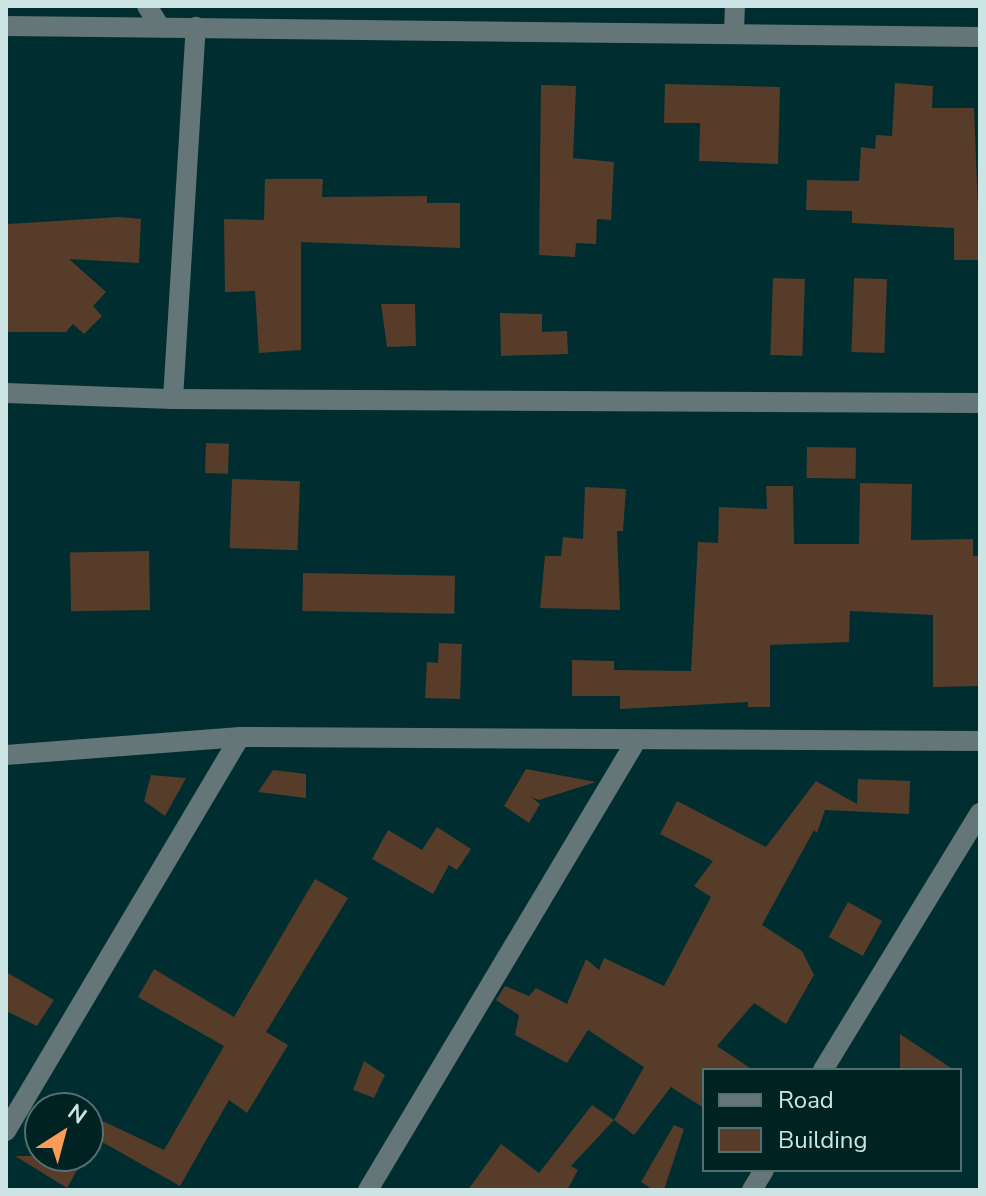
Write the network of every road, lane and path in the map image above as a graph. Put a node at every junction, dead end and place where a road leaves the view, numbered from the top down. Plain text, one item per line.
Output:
1 (147, 6) edge
2 (735, 6) edge
3 (6, 26) edge
4 (160, 27) junction
5 (196, 27) junction
6 (734, 32) junction
7 (980, 37) edge
8 (6, 393) edge
9 (173, 399) junction
10 (980, 403) edge
11 (240, 737) junction
12 (636, 741) junction
13 (980, 741) edge
14 (6, 755) edge
15 (980, 813) edge
16 (824, 1068) edge
17 (6, 1131) edge
18 (763, 1172) edge
19 (368, 1190) edge
20 (752, 1190) edge

1 - 4 street
2 - 6 street
3 - 4 street
4 - 5 street
5 - 6 street
5 - 9 street
6 - 7 street
8 - 9 street
9 - 10 street
11 - 12 street
11 - 14 street
11 - 17 street
12 - 13 street
12 - 19 street
15 - 16 street
18 - 20 street

